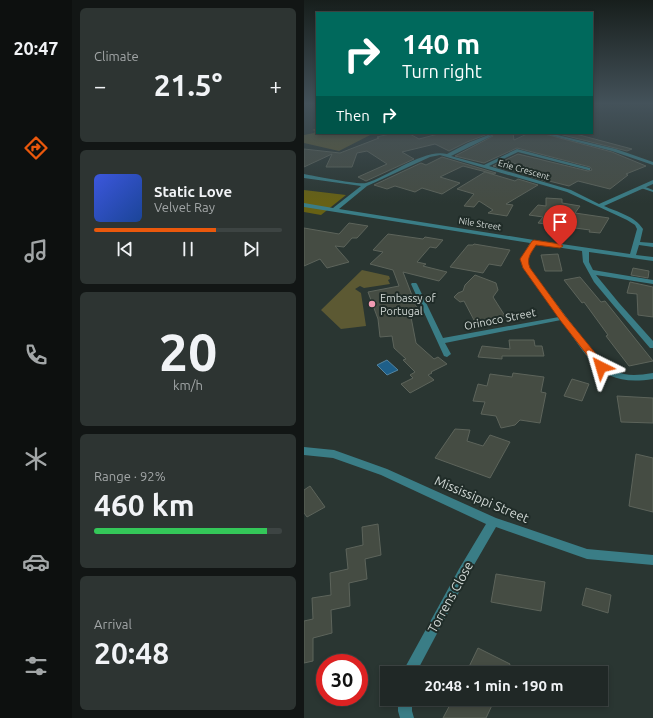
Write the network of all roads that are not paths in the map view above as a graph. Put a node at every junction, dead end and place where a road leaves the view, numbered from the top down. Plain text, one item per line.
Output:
1 (489, 137) edge
2 (558, 137) edge
3 (447, 156) junction
4 (653, 164) edge
5 (484, 166) junction
6 (588, 169) dead end
7 (304, 176) edge
8 (653, 182) edge
9 (365, 185) junction
10 (642, 187) junction
11 (653, 191) edge
12 (304, 205) edge
13 (599, 206) junction
14 (334, 210) junction
15 (534, 242) junction
16 (637, 243) junction
17 (653, 245) edge
18 (585, 249) junction
19 (633, 256) junction
20 (653, 259) edge
21 (592, 272) junction
22 (653, 282) edge
23 (414, 284) dead end
24 (562, 318) junction
25 (441, 341) junction
26 (653, 346) edge
27 (447, 354) dead end
28 (653, 376) edge
29 (304, 451) edge
30 (493, 522) junction
31 (653, 560) edge
32 (413, 666) edge
33 (405, 706) edge
34 (407, 718) edge

1 - 3 street
2 - 4 street
3 - 5 street, Erie Crescent
3 - 9 street, Erie Crescent
5 - 6 street
5 - 13 street, Erie Crescent
7 - 9 street
8 - 10 street
9 - 14 street, Erie Crescent
10 - 11 lane
10 - 13 street
12 - 14 street, Nile Street
13 - 16 street, Erie Crescent
14 - 15 street, Nile Street
15 - 18 street, Nile Street
15 - 24 street
16 - 17 street
16 - 19 street, Erie Crescent
18 - 19 street, Nile Street
18 - 21 street
19 - 20 street, Nile Street
21 - 22 street
21 - 26 street
23 - 25 street
24 - 25 street, Orinoco Street
24 - 28 street
25 - 27 street
29 - 30 street, Mississippi Street
30 - 31 street, Mississippi Street
30 - 32 street, Torrens Close
33 - 34 street

